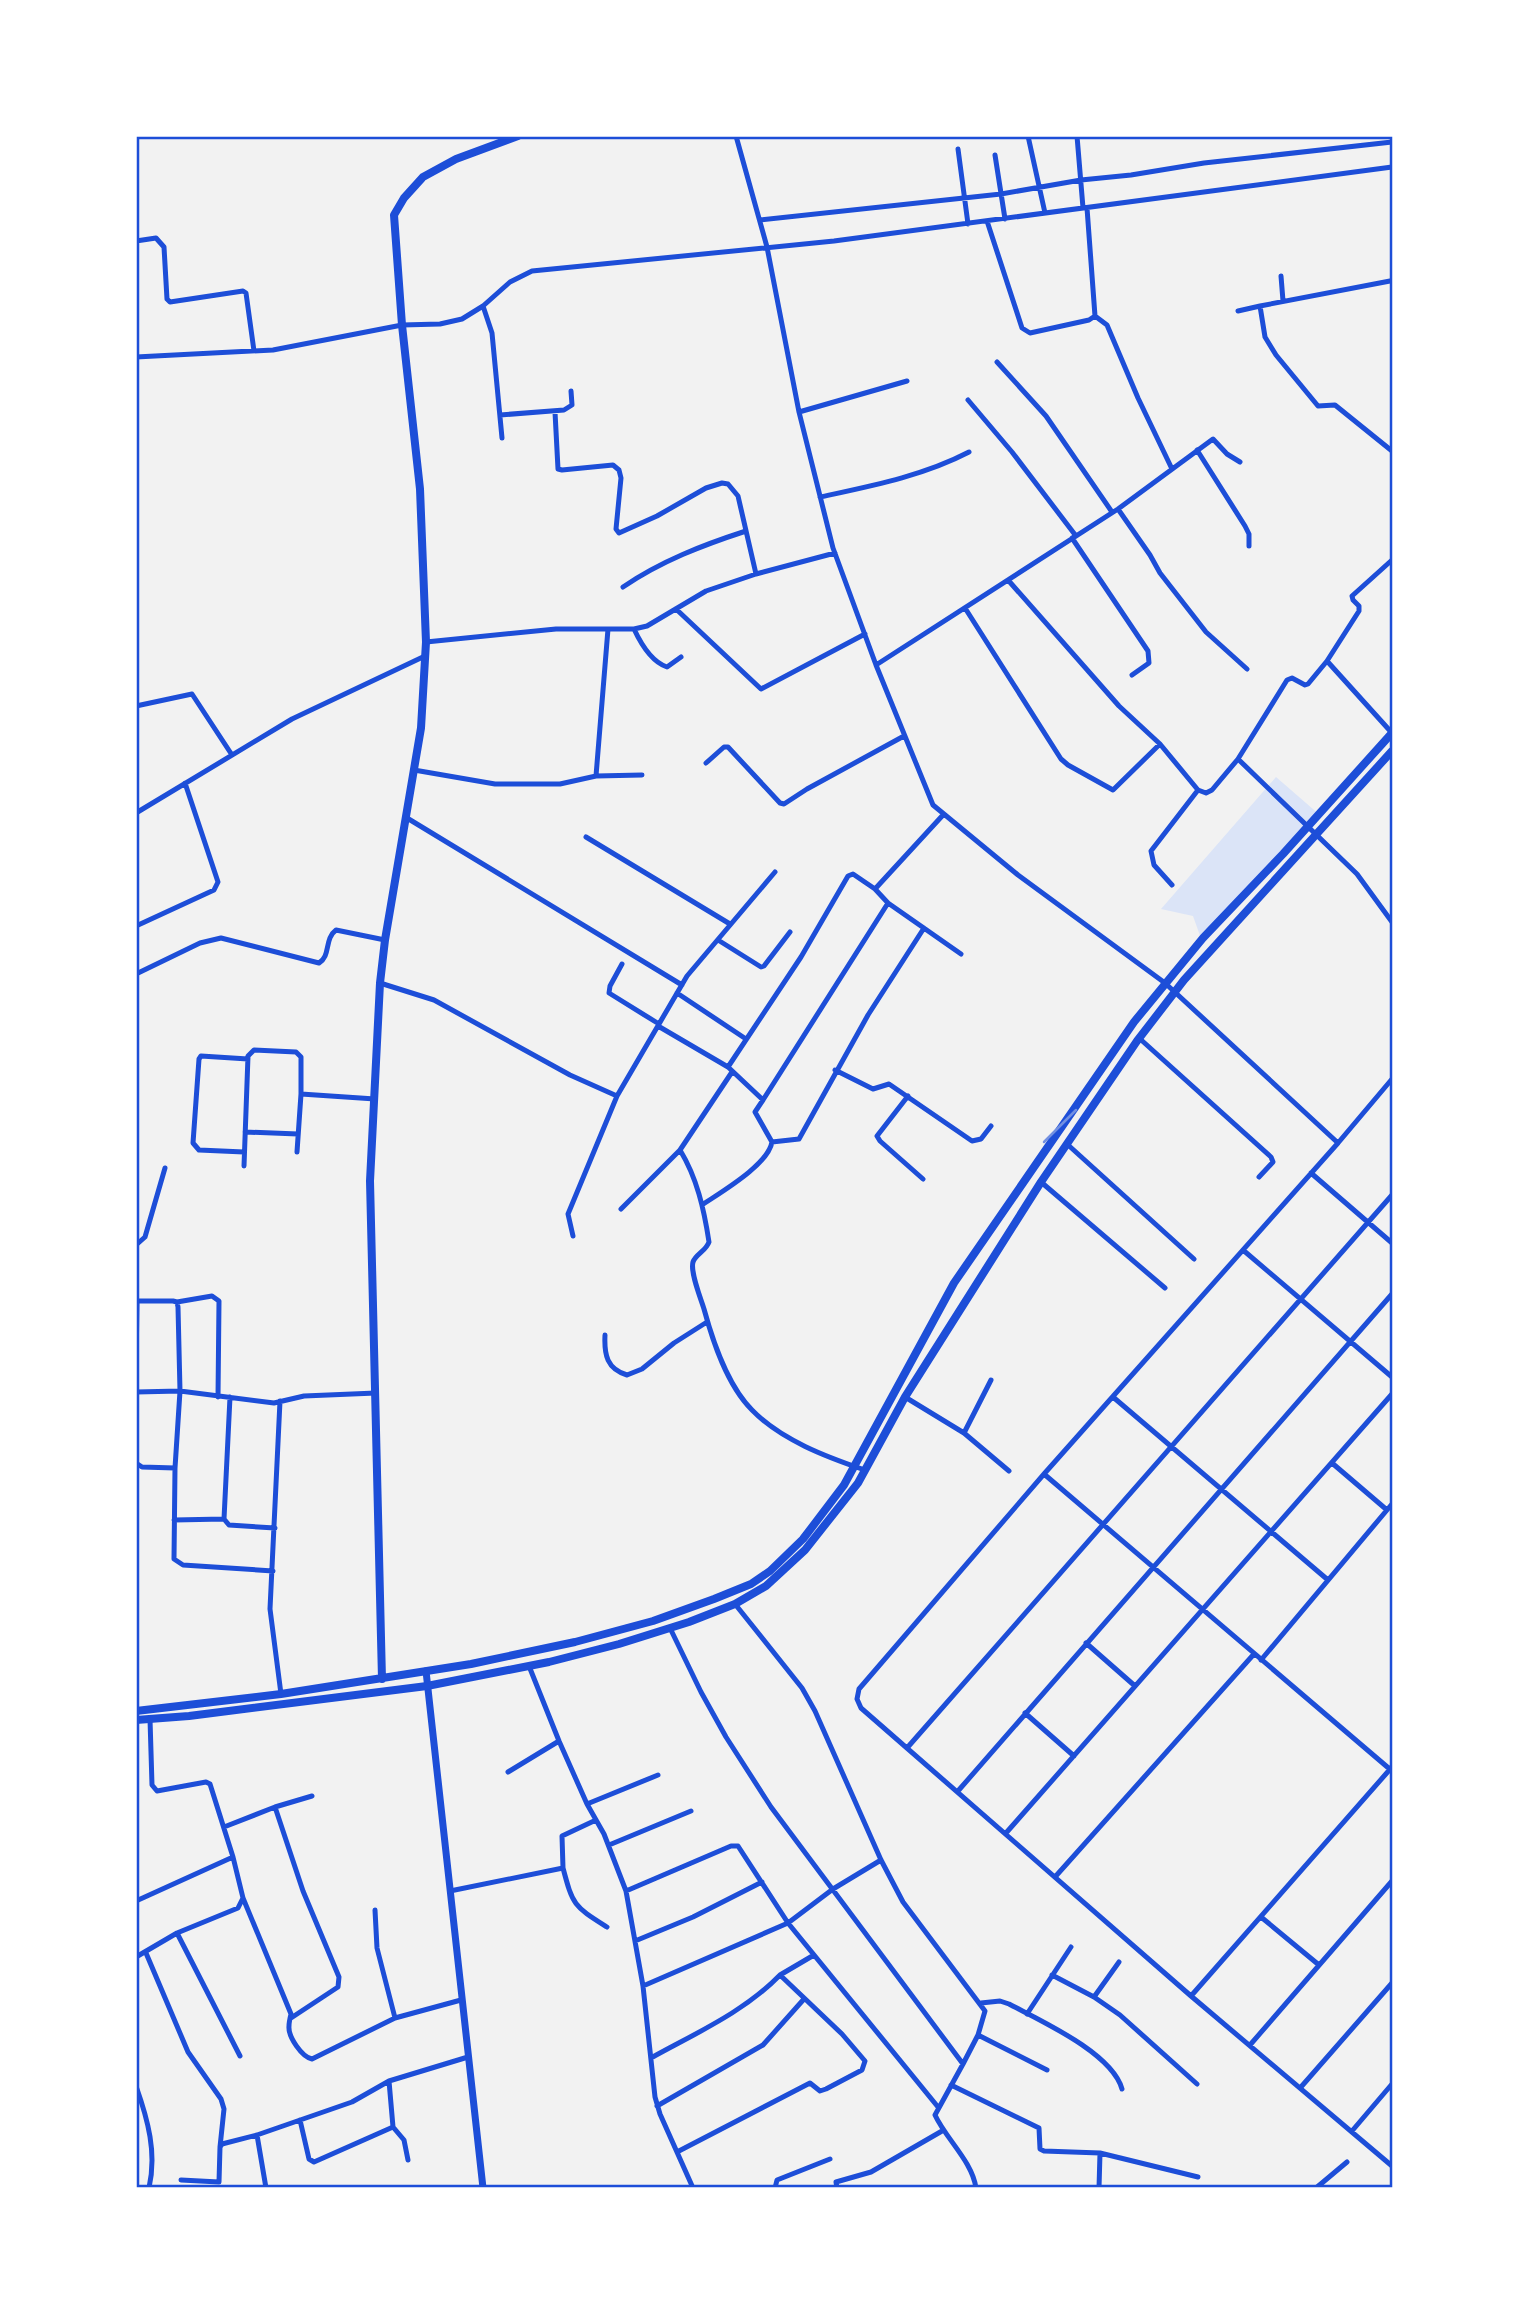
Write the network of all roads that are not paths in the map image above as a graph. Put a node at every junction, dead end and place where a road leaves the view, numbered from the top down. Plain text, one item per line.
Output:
1 (517, 136) edge
2 (736, 136) edge
3 (1028, 136) edge
4 (1077, 136) edge
5 (1392, 142) edge
6 (958, 149) dead end
7 (995, 155) dead end
8 (1392, 167) edge
9 (1081, 180) junction
10 (1039, 188) junction
11 (1002, 194) junction
12 (964, 197) junction
13 (1085, 208) junction
14 (1045, 213) junction
15 (1005, 219) junction
16 (760, 220) junction
17 (987, 221) junction
18 (968, 224) junction
19 (136, 241) edge
20 (767, 247) junction
21 (1281, 276) dead end
22 (1390, 281) dead end
23 (1283, 300) junction
24 (483, 306) junction
25 (1260, 306) junction
26 (1238, 311) dead end
27 (1095, 316) junction
28 (402, 326) junction
29 (254, 351) junction
30 (136, 357) edge
31 (997, 362) dead end
32 (907, 381) dead end
33 (571, 391) dead end
34 (968, 400) dead end
35 (555, 412) junction
36 (799, 412) junction
37 (500, 415) junction
38 (502, 438) dead end
39 (1197, 450) junction
40 (1392, 450) edge
41 (968, 452) dead end
42 (1241, 462) dead end
43 (1172, 469) junction
44 (820, 497) junction
45 (1115, 510) junction
46 (746, 531) junction
47 (1074, 537) junction
48 (1249, 546) dead end
49 (835, 553) junction
50 (1392, 560) edge
51 (755, 574) junction
52 (1008, 580) junction
53 (623, 587) dead end
54 (965, 608) junction
55 (676, 609) junction
56 (608, 629) junction
57 (634, 629) junction
58 (865, 634) junction
59 (426, 642) junction
60 (425, 656) junction
61 (681, 657) dead end
62 (1327, 661) junction
63 (876, 665) junction
64 (1247, 669) dead end
65 (1132, 675) dead end
66 (136, 706) edge
67 (1392, 733) edge
68 (904, 736) junction
69 (1160, 744) junction
70 (1392, 751) edge
71 (232, 755) junction
72 (1238, 759) junction
73 (706, 763) dead end
74 (414, 770) junction
75 (642, 775) dead end
76 (596, 776) junction
77 (185, 783) junction
78 (1198, 790) junction
79 (136, 813) edge
80 (943, 815) junction
81 (407, 818) junction
82 (1308, 826) junction
83 (1317, 835) junction
84 (586, 837) dead end
85 (775, 872) dead end
86 (1172, 885) dead end
87 (875, 889) junction
88 (888, 903) junction
89 (1392, 922) edge
90 (730, 924) junction
91 (136, 926) edge
92 (924, 928) junction
93 (790, 932) dead end
94 (385, 940) junction
95 (718, 940) junction
96 (961, 954) dead end
97 (622, 964) dead end
98 (136, 974) edge
99 (1165, 983) junction
100 (380, 984) junction
101 (682, 985) junction
102 (1174, 992) junction
103 (677, 993) junction
104 (658, 1025) junction
105 (1139, 1038) junction
106 (746, 1039) junction
107 (248, 1059) junction
108 (730, 1070) junction
109 (835, 1070) junction
110 (1392, 1079) edge
111 (301, 1094) junction
112 (617, 1096) junction
113 (908, 1096) junction
114 (375, 1099) junction
115 (763, 1100) junction
116 (991, 1126) dead end
117 (245, 1132) junction
118 (298, 1134) junction
119 (772, 1142) junction
120 (1338, 1143) junction
121 (1066, 1144) junction
122 (680, 1150) junction
123 (244, 1152) junction
124 (297, 1152) dead end
125 (244, 1166) dead end
126 (165, 1168) dead end
127 (1311, 1174) junction
128 (1259, 1177) dead end
129 (923, 1179) dead end
130 (1041, 1182) junction
131 (1392, 1195) edge
132 (702, 1205) junction
133 (621, 1209) dead end
134 (1368, 1223) junction
135 (573, 1236) dead end
136 (1392, 1243) edge
137 (136, 1245) edge
138 (1243, 1250) junction
139 (1194, 1259) dead end
140 (1165, 1288) dead end
141 (1392, 1294) edge
142 (1300, 1299) junction
143 (137, 1300) edge
144 (177, 1302) junction
145 (707, 1322) junction
146 (605, 1335) dead end
147 (1351, 1341) junction
148 (136, 1368) edge
149 (1392, 1377) edge
150 (990, 1380) dead end
151 (180, 1391) junction
152 (136, 1392) edge
153 (376, 1394) junction
154 (1392, 1394) edge
155 (218, 1397) junction
156 (230, 1397) junction
157 (1113, 1397) junction
158 (905, 1398) junction
159 (280, 1402) junction
160 (964, 1433) junction
161 (1170, 1446) junction
162 (136, 1463) edge
163 (1332, 1463) junction
164 (854, 1466) junction
165 (175, 1468) junction
166 (865, 1470) junction
167 (1009, 1471) dead end
168 (1044, 1474) junction
169 (1221, 1490) junction
170 (1392, 1504) edge
171 (1387, 1510) junction
172 (224, 1519) junction
173 (174, 1520) junction
174 (1103, 1523) junction
175 (275, 1528) junction
176 (1272, 1531) junction
177 (1154, 1566) junction
178 (273, 1571) junction
179 (1328, 1580) junction
180 (735, 1604) junction
181 (1203, 1609) junction
182 (670, 1628) junction
183 (1086, 1643) junction
184 (1254, 1654) junction
185 (1261, 1660) junction
186 (529, 1666) junction
187 (426, 1671) junction
188 (382, 1677) junction
189 (427, 1686) junction
190 (1135, 1686) junction
191 (383, 1690) junction
192 (281, 1694) junction
193 (136, 1711) edge
194 (1025, 1713) junction
195 (150, 1719) junction
196 (136, 1720) edge
197 (559, 1741) junction
198 (907, 1748) junction
199 (1074, 1756) junction
200 (1392, 1769) edge
201 (508, 1772) dead end
202 (658, 1775) dead end
203 (958, 1791) junction
204 (312, 1796) dead end
205 (587, 1804) junction
206 (275, 1807) junction
207 (691, 1811) dead end
208 (596, 1820) junction
209 (224, 1827) junction
210 (1006, 1833) junction
211 (609, 1845) junction
212 (233, 1857) junction
213 (881, 1860) junction
214 (562, 1868) junction
215 (1055, 1877) junction
216 (1392, 1881) edge
217 (762, 1882) junction
218 (834, 1889) junction
219 (450, 1891) junction
220 (626, 1891) junction
221 (243, 1898) junction
222 (136, 1901) edge
223 (375, 1910) dead end
224 (1261, 1917) junction
225 (788, 1923) junction
226 (607, 1927) dead end
227 (177, 1933) junction
228 (635, 1941) junction
229 (1071, 1947) dead end
230 (146, 1953) junction
231 (814, 1955) junction
232 (136, 1957) edge
233 (1119, 1962) dead end
234 (1319, 1965) junction
235 (780, 1975) junction
236 (1052, 1975) junction
237 (1392, 1983) edge
238 (643, 1986) junction
239 (1192, 1996) junction
240 (1094, 1997) junction
241 (804, 1999) junction
242 (461, 2000) junction
243 (981, 2003) junction
244 (1027, 2014) junction
245 (291, 2018) junction
246 (395, 2018) junction
247 (978, 2035) junction
248 (1250, 2045) junction
249 (240, 2056) dead end
250 (468, 2057) junction
251 (651, 2058) junction
252 (963, 2064) junction
253 (1047, 2070) dead end
254 (389, 2081) junction
255 (1197, 2084) dead end
256 (1392, 2084) edge
257 (951, 2085) junction
258 (136, 2086) edge
259 (1301, 2087) junction
260 (1122, 2089) dead end
261 (657, 2106) junction
262 (938, 2107) junction
263 (300, 2120) junction
264 (393, 2127) junction
265 (1352, 2130) junction
266 (942, 2131) junction
267 (257, 2135) junction
268 (220, 2147) junction
269 (677, 2152) junction
270 (1100, 2153) junction
271 (830, 2159) dead end
272 (408, 2160) dead end
273 (1346, 2162) dead end
274 (1392, 2166) edge
275 (1198, 2177) dead end
276 (181, 2180) dead end
277 (149, 2188) edge
278 (266, 2188) edge
279 (483, 2188) edge
280 (693, 2188) edge
281 (775, 2188) edge
282 (837, 2188) edge
283 (976, 2188) edge
284 (1099, 2188) edge
285 (1316, 2188) edge

1 - 28 main road
2 - 16 street
3 - 10 street
4 - 9 street
5 - 9 street
6 - 12 street
7 - 11 street
8 - 13 street
9 - 10 street
9 - 13 street
10 - 11 street
10 - 14 street
11 - 12 street
11 - 15 street
12 - 16 street
12 - 18 street
13 - 14 street
13 - 27 street
14 - 15 street
15 - 17 street
16 - 20 street
17 - 18 street
17 - 27 street
18 - 20 street
19 - 29 street
20 - 24 street
20 - 36 street
21 - 23 street
22 - 23 street
23 - 25 street
24 - 28 street
24 - 37 street
25 - 26 street
25 - 40 street
27 - 43 street
28 - 29 street
28 - 59 main road
29 - 30 street
31 - 45 street
32 - 36 street
33 - 35 street
34 - 47 street
35 - 37 street
35 - 46 street
36 - 44 street
37 - 38 street
39 - 42 street
39 - 43 street
39 - 48 street
41 - 44 street
43 - 45 street
44 - 49 street
45 - 47 street
45 - 64 street
46 - 51 street
46 - 53 street
47 - 52 street
47 - 65 street
49 - 51 street
49 - 58 street
50 - 62 street
51 - 55 street
52 - 54 street
52 - 69 street
54 - 63 street
54 - 69 street
55 - 57 street
55 - 58 street
56 - 57 street
56 - 59 street
56 - 76 street
57 - 61 street
58 - 63 street
59 - 60 main road
60 - 71 street
60 - 74 main road
62 - 67 street
62 - 72 street
63 - 68 street
66 - 71 street
67 - 82 main road
68 - 73 street
68 - 80 street
69 - 78 street
70 - 83 main road
71 - 77 street
72 - 78 street
72 - 82 street
74 - 76 street
74 - 81 main road
75 - 76 street
77 - 79 street
77 - 91 street
78 - 86 street
80 - 87 street
80 - 99 street
81 - 94 main road
81 - 101 street
82 - 83 street
82 - 99 main road
83 - 89 street
83 - 102 main road
84 - 90 street
85 - 90 street
87 - 88 street
87 - 106 street
88 - 92 street
88 - 115 street
90 - 95 street
92 - 96 street
92 - 109 street
93 - 95 street
94 - 98 street
94 - 100 main road
95 - 101 street
97 - 104 street
99 - 102 street
99 - 164 main road
100 - 112 street
100 - 114 main road
101 - 103 street
102 - 105 main road
102 - 120 street
103 - 104 street
103 - 106 street
104 - 108 street
104 - 112 street
105 - 121 main road
105 - 128 street
106 - 108 street
107 - 111 street
107 - 117 street
107 - 123 street
108 - 115 street
108 - 122 street
109 - 113 street
109 - 119 street
110 - 120 street
111 - 114 street
111 - 118 street
112 - 135 street
113 - 116 street
113 - 129 street
114 - 153 main road
115 - 119 street
117 - 118 street
117 - 123 street
118 - 124 street
119 - 132 street
120 - 127 street
121 - 130 main road
121 - 139 street
122 - 132 street
122 - 133 street
123 - 125 street
126 - 137 street
127 - 134 street
127 - 138 street
130 - 140 street
130 - 158 main road
131 - 134 street
132 - 145 street
134 - 136 street
134 - 142 street
138 - 142 street
138 - 157 street
141 - 147 street
142 - 147 street
142 - 161 street
143 - 144 street
143 - 148 street
144 - 151 street
144 - 155 street
145 - 146 street
145 - 164 street
147 - 149 street
147 - 169 street
150 - 160 street
151 - 152 street
151 - 155 street
151 - 165 street
153 - 159 street
153 - 188 main road
154 - 163 street
155 - 156 street
156 - 159 street
156 - 172 street
157 - 161 street
157 - 168 street
158 - 160 street
158 - 166 main road
159 - 175 street
160 - 167 street
161 - 169 street
161 - 174 street
162 - 165 street
163 - 171 street
163 - 176 street
164 - 166 street
164 - 187 main road
165 - 173 street
166 - 180 main road
168 - 174 street
168 - 198 street
169 - 176 street
169 - 177 street
170 - 171 street
171 - 179 street
172 - 173 street
172 - 175 street
173 - 178 street
174 - 177 street
174 - 198 street
175 - 178 street
176 - 179 street
176 - 181 street
177 - 181 street
177 - 183 street
178 - 192 street
179 - 185 street
180 - 182 main road
180 - 213 street
181 - 184 street
181 - 190 street
182 - 186 main road
182 - 218 street
183 - 190 street
183 - 194 street
184 - 185 street
184 - 215 street
185 - 200 street
186 - 189 main road
186 - 197 street
187 - 188 main road
187 - 189 street
188 - 191 main road
188 - 192 main road
189 - 191 main road
189 - 219 street
190 - 199 street
191 - 195 main road
192 - 193 main road
194 - 199 street
194 - 203 street
195 - 196 main road
195 - 209 street
197 - 201 street
197 - 205 street
198 - 203 street
199 - 210 street
200 - 224 street
202 - 205 street
203 - 210 street
204 - 206 street
205 - 208 street
206 - 209 street
206 - 245 street
207 - 211 street
208 - 211 street
208 - 214 street
209 - 212 street
210 - 215 street
211 - 220 street
212 - 221 street
212 - 222 street
213 - 218 street
213 - 243 street
214 - 219 street
214 - 226 street
215 - 239 street
216 - 234 street
217 - 220 street
217 - 225 street
217 - 228 street
218 - 225 street
218 - 252 street
219 - 242 street
220 - 228 street
221 - 227 street
221 - 245 street
223 - 246 street
224 - 234 street
224 - 239 street
225 - 231 street
225 - 238 street
227 - 230 street
227 - 249 street
228 - 238 street
229 - 236 street
230 - 232 street
230 - 268 street
231 - 235 street
231 - 262 street
233 - 240 street
234 - 248 street
235 - 241 street
235 - 251 street
236 - 240 street
236 - 244 street
237 - 259 street
238 - 251 street
239 - 248 street
240 - 255 street
241 - 261 street
241 - 269 street
242 - 246 street
242 - 250 street
243 - 244 street
243 - 247 street
244 - 260 street
245 - 246 street
247 - 252 street
247 - 253 street
248 - 259 street
250 - 254 street
250 - 279 street
251 - 261 street
252 - 257 street
254 - 263 street
254 - 264 street
256 - 265 street
257 - 262 street
257 - 270 street
258 - 277 street
259 - 265 street
261 - 269 street
262 - 266 street
263 - 264 street
263 - 267 street
264 - 272 street
265 - 274 street
266 - 282 street
266 - 283 street
267 - 268 street
267 - 278 street
268 - 276 street
269 - 280 street
270 - 275 street
270 - 284 street
271 - 281 street
273 - 285 street

